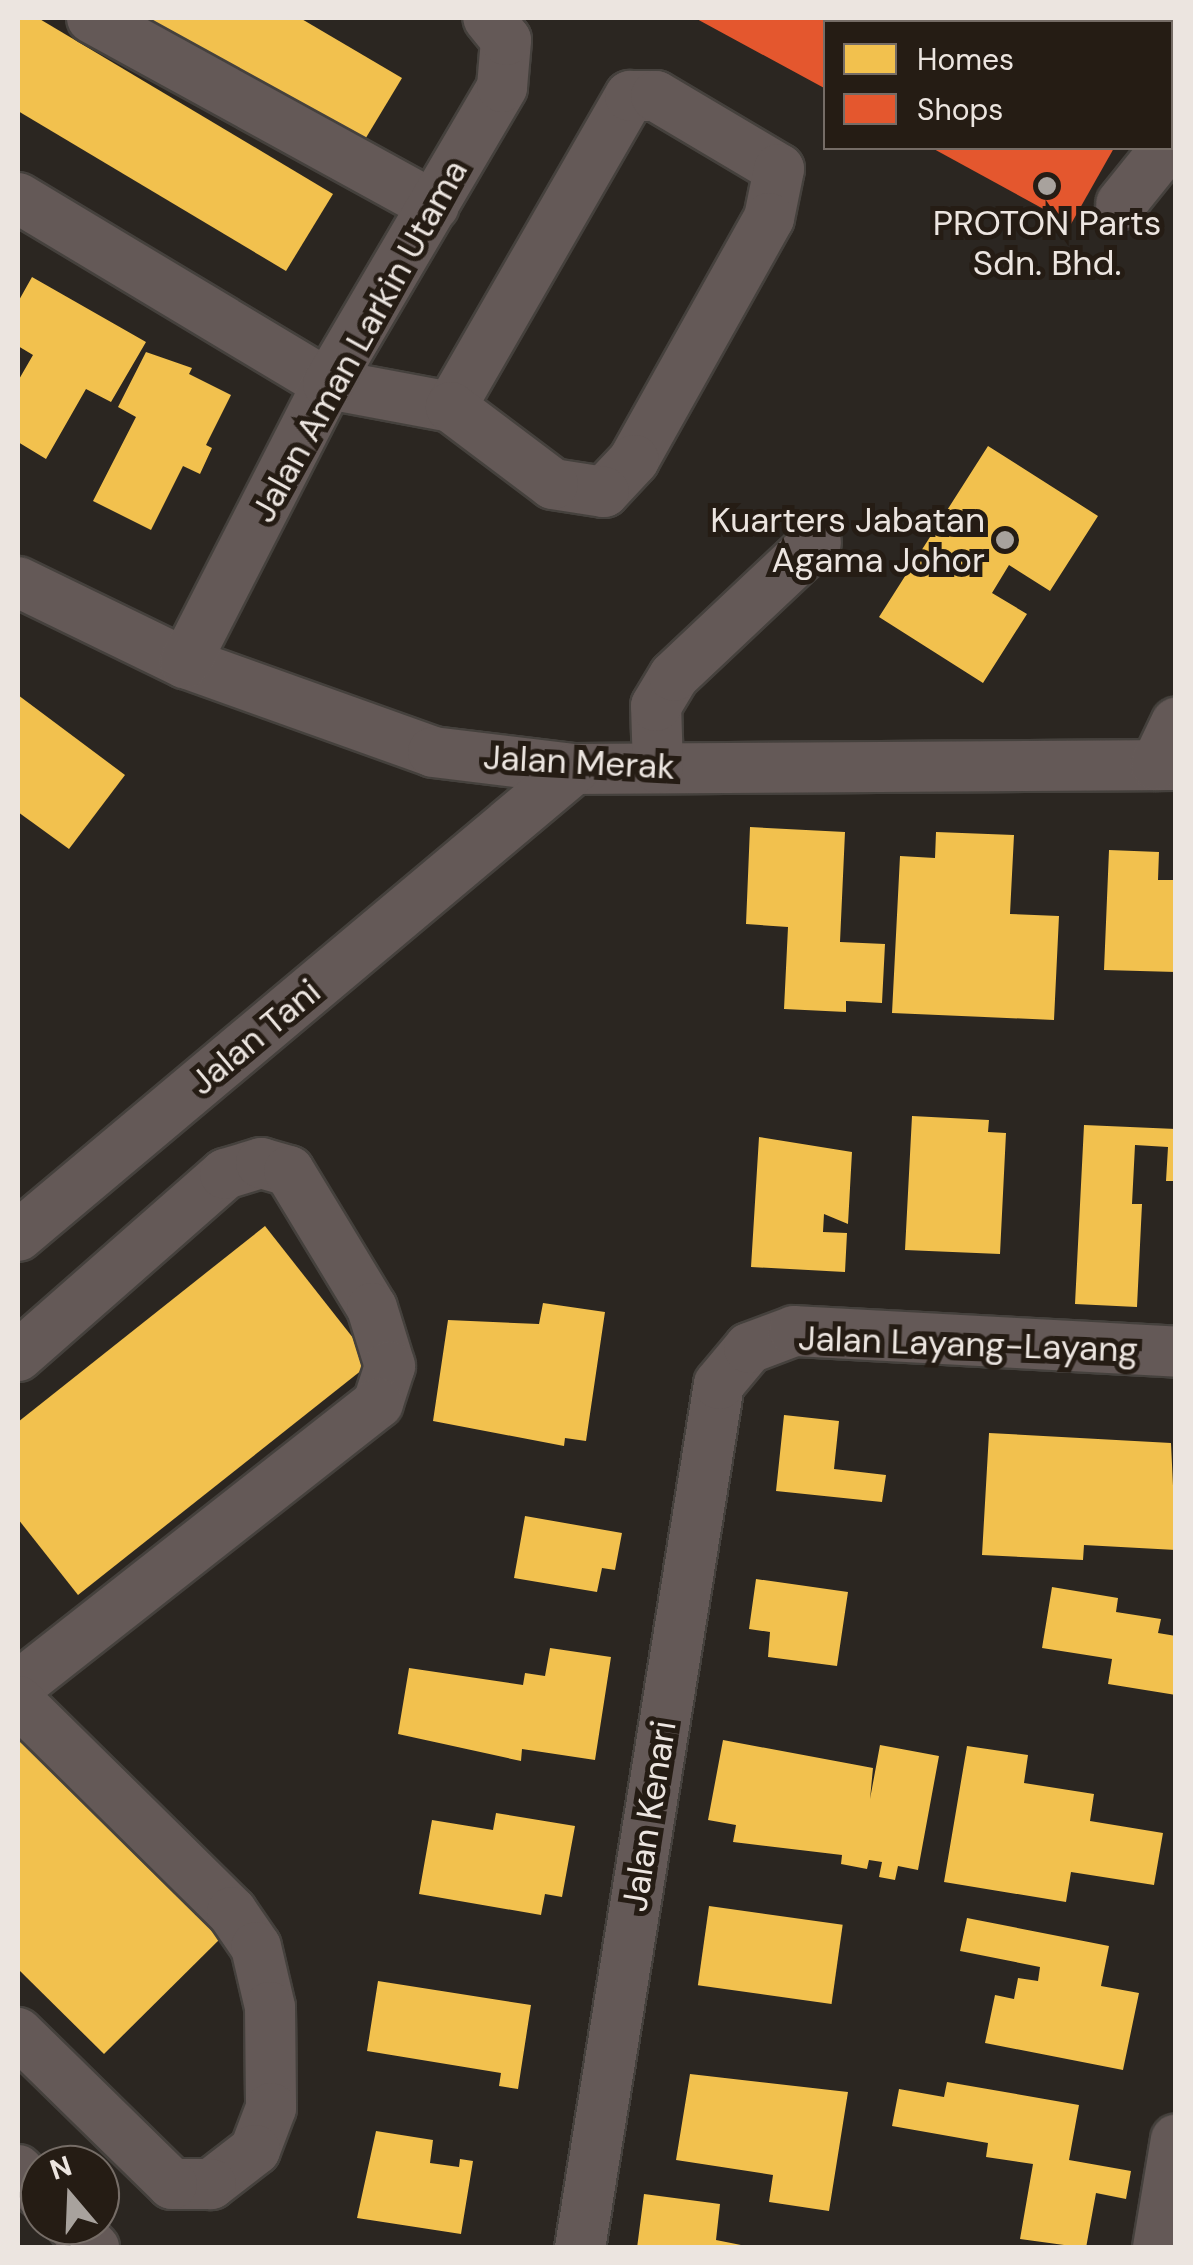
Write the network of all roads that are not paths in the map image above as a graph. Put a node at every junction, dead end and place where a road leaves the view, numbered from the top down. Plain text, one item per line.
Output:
1 (92, 18) edge
2 (488, 18) edge
3 (1164, 150) edge
4 (18, 198) edge
5 (1122, 204) dead end
6 (434, 206) junction
7 (328, 384) junction
8 (451, 407) junction
9 (816, 542) dead end
10 (18, 582) edge
11 (185, 664) junction
12 (1169, 751) edge
13 (480, 758) junction
14 (574, 768) junction
15 (658, 768) junction
16 (493, 838) junction
17 (18, 1236) edge
18 (1176, 1352) edge
19 (18, 1356) edge
20 (719, 1384) joint
21 (18, 1686) edge
22 (18, 1701) edge
23 (18, 2033) edge
24 (1176, 2138) edge
25 (580, 2248) edge
26 (1158, 2248) edge

1 - 6 street
2 - 6 street, Jalan Aman Larkin Utama
3 - 5 street
4 - 7 street
6 - 7 street, Jalan Aman Larkin Utama
7 - 8 street
7 - 11 street, Jalan Aman Larkin Utama
8 - 8 street
9 - 15 street
10 - 11 street, Jalan Merak
11 - 13 street, Jalan Merak
12 - 15 street, Jalan Merak
13 - 14 street, Jalan Merak
13 - 16 street
14 - 15 street, Jalan Merak
14 - 16 street, Jalan Tani
16 - 17 street, Jalan Tani
18 - 20 street, Jalan Layang-Layang
19 - 21 street
20 - 25 street, Jalan Kenari
22 - 23 street
24 - 26 street

